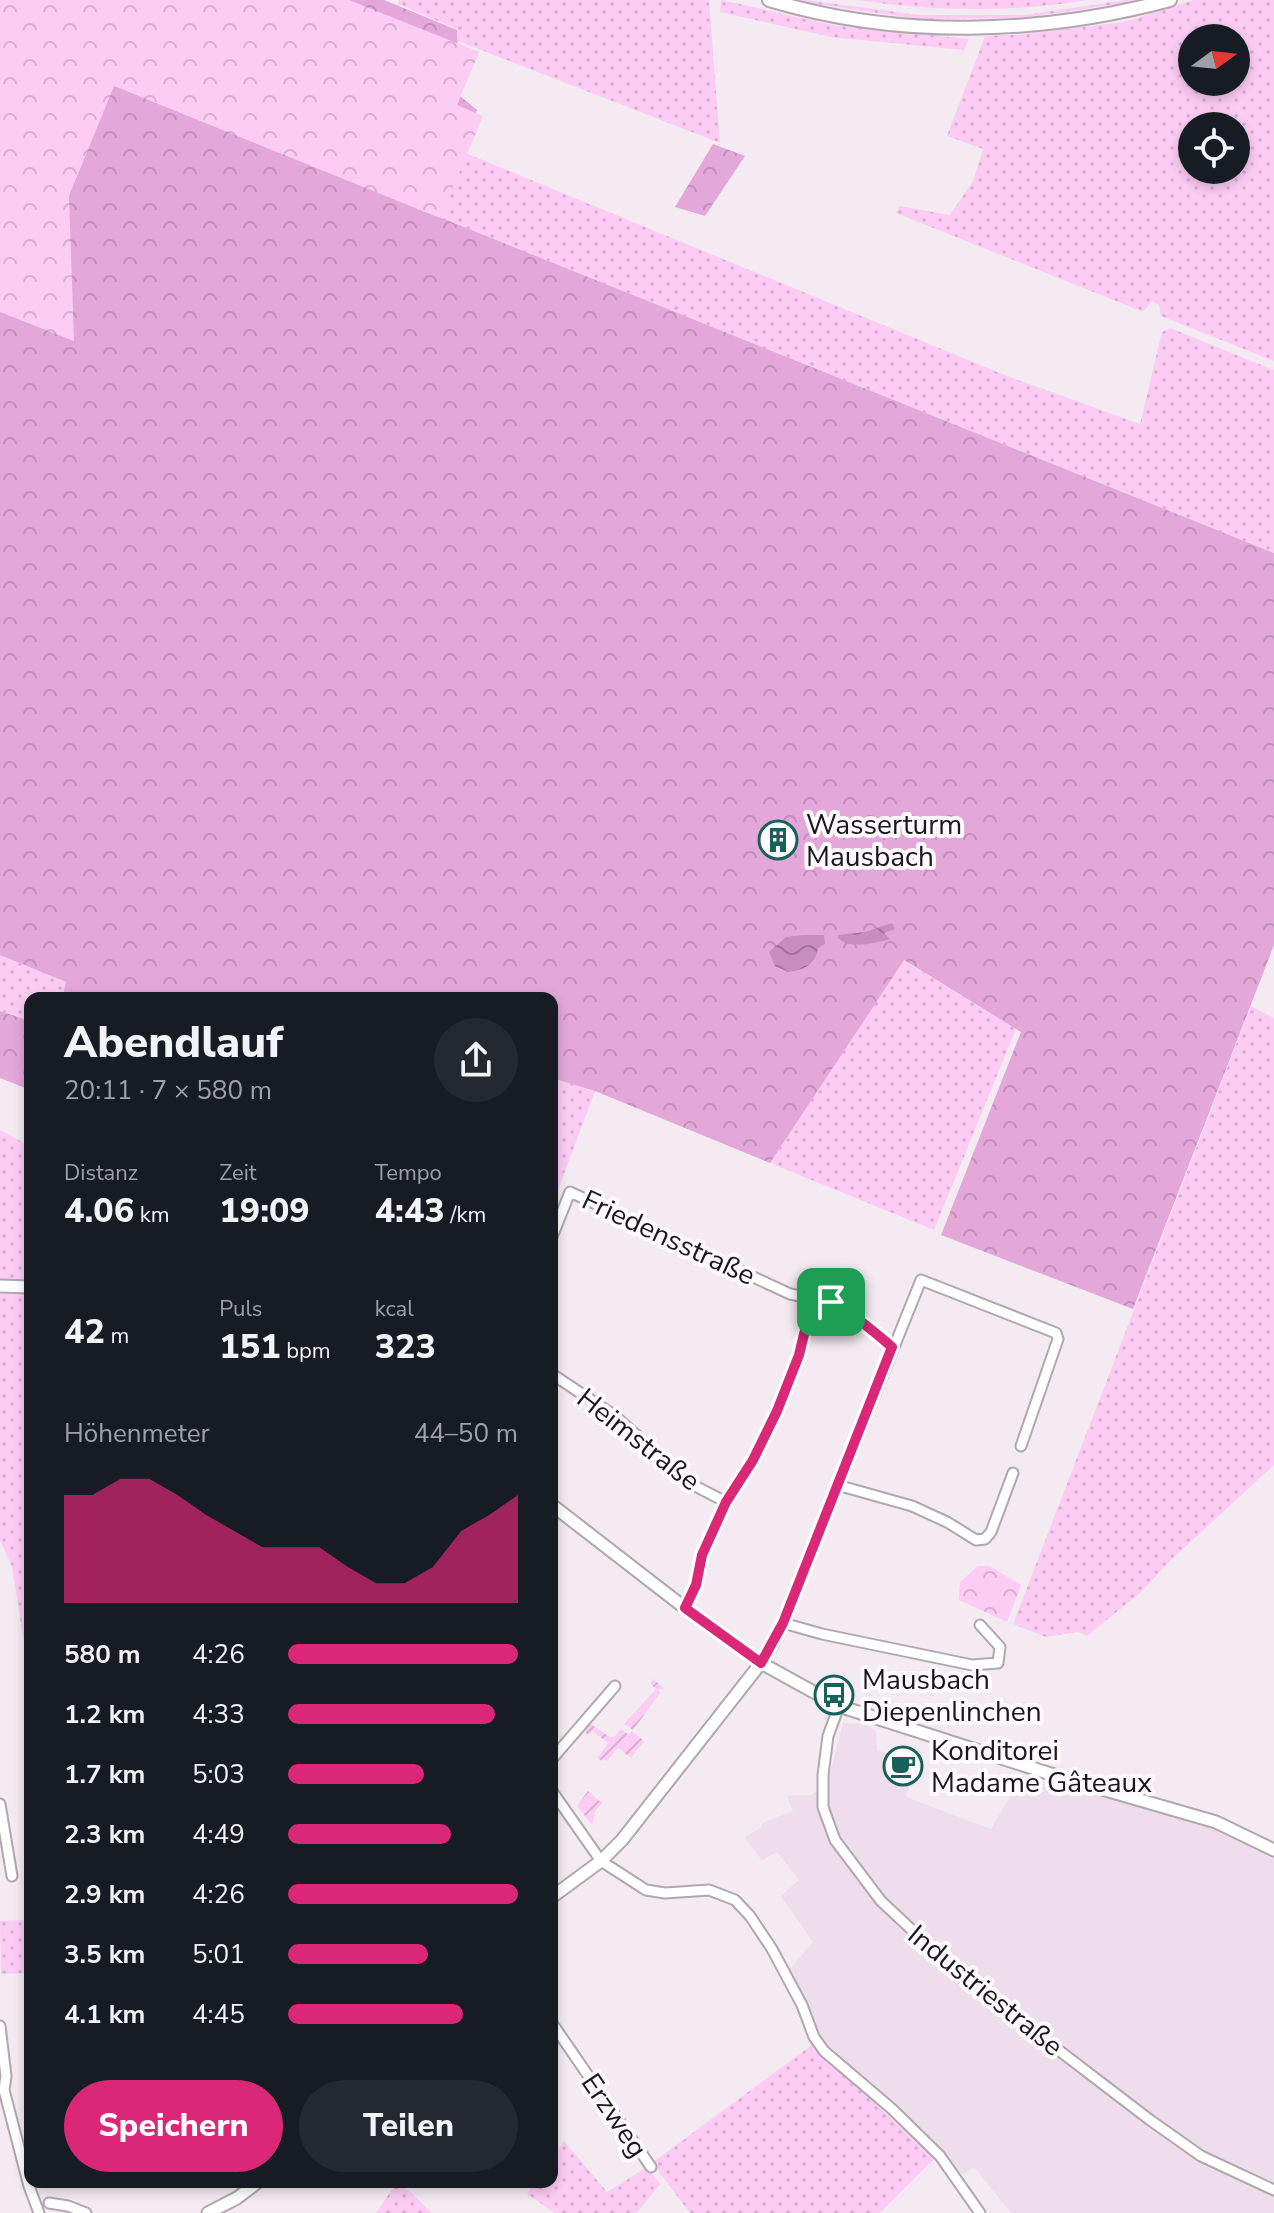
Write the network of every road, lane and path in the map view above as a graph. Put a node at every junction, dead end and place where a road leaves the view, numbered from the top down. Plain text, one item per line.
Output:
1 (769, 0) edge
2 (1170, 0) edge
3 (558, 1222) edge
4 (0, 1286) edge
5 (24, 1287) edge
6 (813, 1297) junction
7 (892, 1347) junction
8 (558, 1378) edge
9 (1021, 1446) dead end
10 (1013, 1473) dead end
11 (837, 1485) junction
12 (726, 1502) junction
13 (558, 1510) edge
14 (685, 1608) junction
15 (783, 1623) junction
16 (980, 1625) dead end
17 (761, 1663) junction
18 (615, 1686) dead end
19 (839, 1706) junction
20 (558, 1752) edge
21 (558, 1800) edge
22 (0, 1804) edge
23 (1274, 1850) edge
24 (601, 1861) junction
25 (12, 1876) dead end
26 (558, 1893) edge
27 (0, 2026) edge
28 (558, 2032) edge
29 (24, 2167) edge
30 (651, 2167) dead end
31 (30, 2188) edge
32 (249, 2188) edge
33 (1274, 2190) edge
34 (49, 2203) dead end
35 (38, 2209) edge
36 (86, 2213) edge
37 (208, 2213) edge
38 (980, 2213) edge

1 - 2 main road
3 - 6 street, Friedensstraße
4 - 5 street
6 - 7 street, Friedensstraße
6 - 12 street
7 - 9 street
7 - 11 street
8 - 12 street, Heimstraße
10 - 11 street
11 - 15 street
12 - 14 street
13 - 14 street
14 - 17 street
15 - 16 street
15 - 17 street
17 - 19 street
17 - 24 street
18 - 20 street
19 - 23 street
19 - 33 street, Industriestraße
21 - 24 street
22 - 25 street
24 - 26 street
24 - 38 street
27 - 29 street
28 - 30 street, Erzweg
31 - 35 street
32 - 37 street
34 - 36 street

